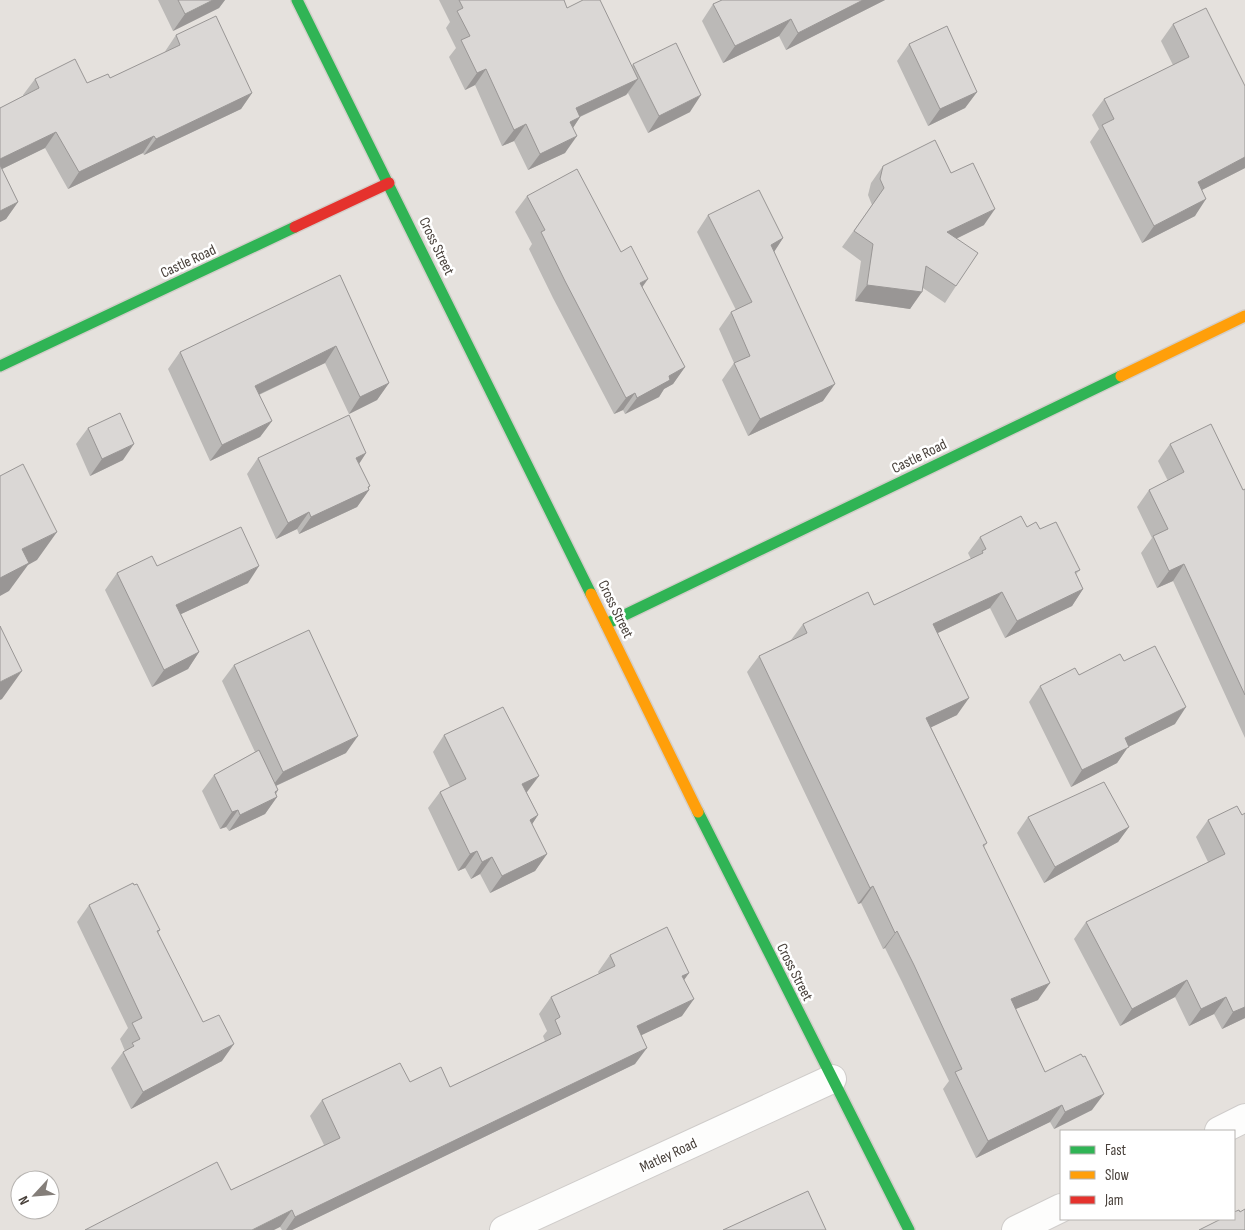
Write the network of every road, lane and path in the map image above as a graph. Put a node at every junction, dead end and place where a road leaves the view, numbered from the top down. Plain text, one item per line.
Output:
1 (297, 0) edge
2 (389, 182) junction
3 (1245, 316) edge
4 (0, 366) edge
5 (606, 624) junction
6 (832, 1080) junction
7 (1245, 1118) edge
8 (1221, 1130) edge
9 (1060, 1208) edge
10 (504, 1230) edge
11 (910, 1230) edge
12 (1016, 1230) edge

1 - 2 street, Cross Street
2 - 4 street, Castle Road
2 - 5 street, Cross Street
3 - 5 street, Castle Road
5 - 6 street, Cross Street
6 - 10 street, Matley Road
6 - 11 street, Cross Street
7 - 8 street
9 - 12 street

